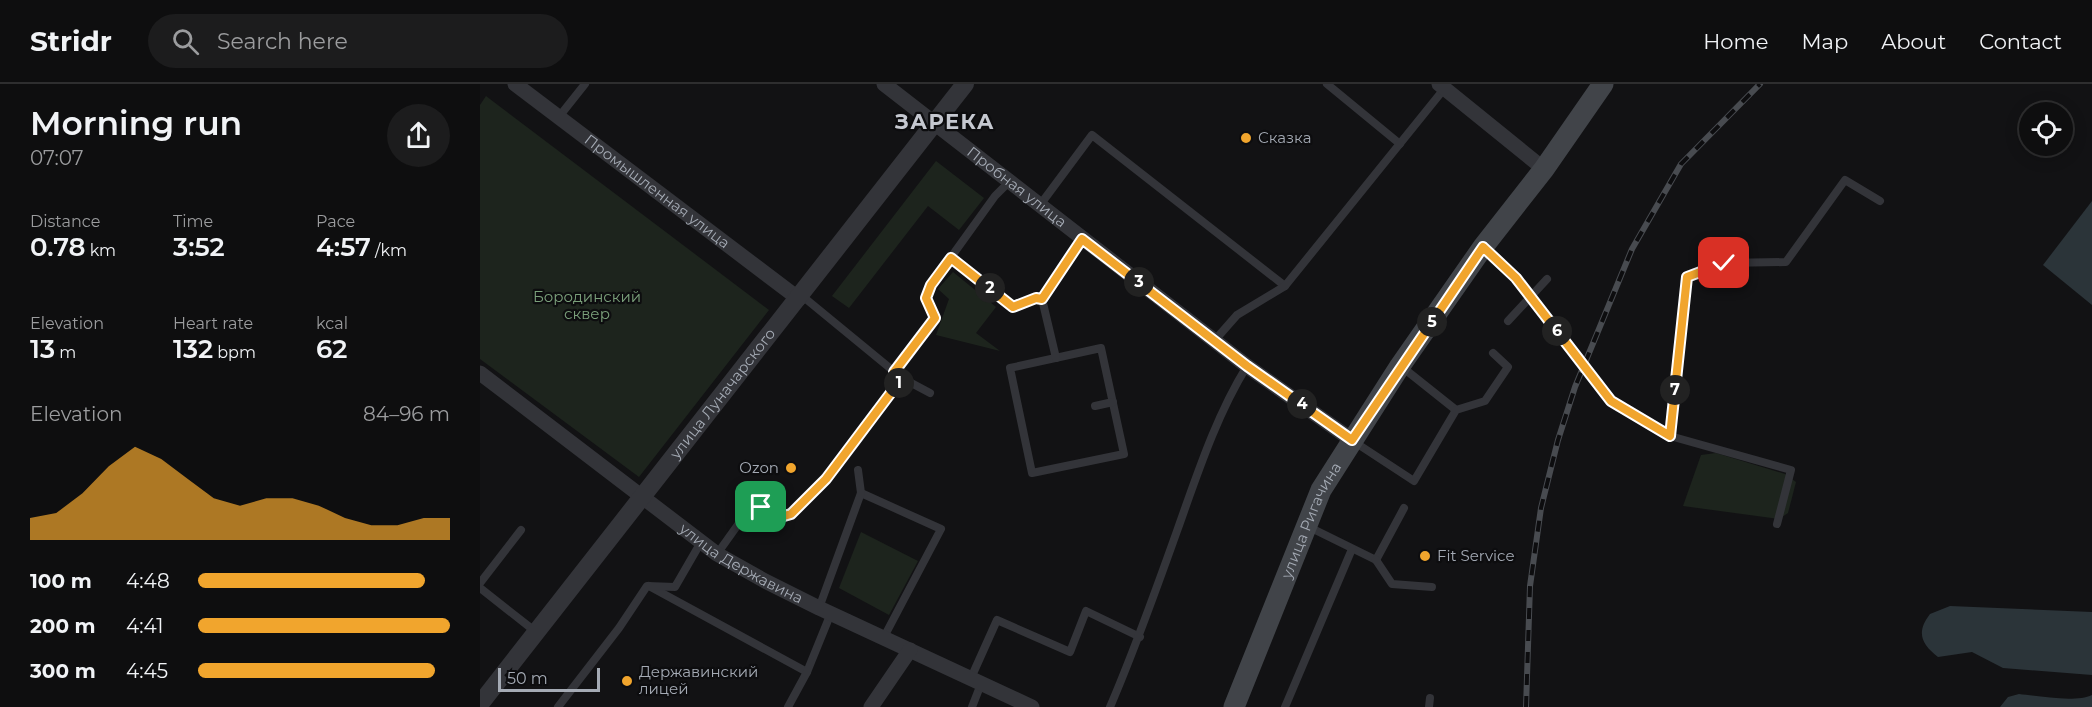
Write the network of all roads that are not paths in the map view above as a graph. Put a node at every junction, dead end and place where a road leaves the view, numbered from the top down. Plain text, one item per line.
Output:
1 (515, 84) edge
2 (585, 84) edge
3 (884, 84) edge
4 (965, 84) edge
5 (1327, 84) edge
6 (1603, 84) edge
7 (1441, 86) edge
8 (558, 118) junction
9 (935, 122) junction
10 (1400, 144) junction
11 (1544, 169) junction
12 (1010, 182) junction
13 (1880, 201) dead end
14 (1040, 205) junction
15 (1082, 239) junction
16 (1483, 247) junction
17 (951, 258) junction
18 (1547, 279) dead end
19 (1285, 286) junction
20 (800, 297) junction
21 (1531, 297) junction
22 (1042, 299) junction
23 (1508, 321) dead end
24 (1215, 340) junction
25 (1494, 352) dead end
26 (1056, 358) junction
27 (1247, 366) junction
28 (1400, 366) junction
29 (894, 372) junction
30 (480, 373) edge
31 (902, 378) junction
32 (930, 393) dead end
33 (1113, 402) junction
34 (1095, 406) dead end
35 (1456, 410) junction
36 (1670, 436) junction
37 (1352, 440) junction
38 (858, 471) dead end
39 (861, 493) junction
40 (641, 495) junction
41 (1404, 507) dead end
42 (1777, 524) dead end
43 (1306, 526) junction
44 (521, 530) dead end
45 (701, 542) junction
46 (1352, 549) junction
47 (717, 554) junction
48 (1376, 560) junction
49 (480, 583) edge
50 (648, 586) junction
51 (1432, 587) dead end
52 (480, 588) edge
53 (825, 611) junction
54 (536, 632) junction
55 (884, 637) junction
56 (1140, 637) junction
57 (910, 650) junction
58 (807, 672) junction
59 (976, 681) junction
60 (1431, 698) dead end
61 (480, 704) edge
62 (558, 707) edge
63 (788, 707) edge
64 (871, 707) edge
65 (972, 707) edge
66 (1032, 707) edge
67 (1110, 707) edge
68 (1233, 707) edge
69 (1286, 707) edge
70 (1429, 707) edge

1 - 8 street, Промышленная улица
2 - 8 lane
3 - 9 street, Пробная улица
4 - 9 street, улица Луначарского
5 - 10 lane
6 - 11 main road, улица Ригачина
7 - 10 lane
7 - 11 street
8 - 20 street, Промышленная улица
9 - 12 street, Пробная улица
9 - 20 street, улица Луначарского
10 - 19 lane
11 - 16 main road, улица Ригачина
12 - 14 street, Пробная улица
12 - 17 lane
13 - 36 lane
14 - 15 street, Пробная улица
14 - 19 lane
15 - 22 lane
15 - 24 street, Пробная улица
16 - 21 lane
16 - 28 main road, улица Ригачина
17 - 22 lane
17 - 29 lane
18 - 21 lane
19 - 24 lane
20 - 29 lane
20 - 40 street, улица Луначарского
21 - 23 lane
21 - 36 lane
22 - 26 lane
24 - 27 street, Пробная улица
25 - 35 lane
26 - 33 lane
26 - 33 lane
27 - 37 street, Пробная улица
27 - 56 lane
28 - 35 lane
28 - 37 main road, улица Ригачина
29 - 31 lane
30 - 40 street, улица Державина
31 - 32 lane
31 - 47 lane
33 - 34 lane
35 - 37 lane
36 - 42 lane
37 - 43 main road, улица Ригачина
38 - 39 lane
39 - 53 lane
39 - 55 lane
40 - 45 street, улица Державина
40 - 54 street, улица Луначарского
41 - 48 lane
43 - 46 lane
43 - 68 main road, улица Ригачина
44 - 49 lane
45 - 47 street, улица Державина
45 - 50 lane
46 - 48 lane
46 - 69 lane
47 - 53 street, улица Державина
48 - 51 lane
50 - 58 lane
50 - 62 lane
52 - 54 lane
53 - 55 street, улица Державина
53 - 58 lane
54 - 61 street, улица Луначарского
55 - 57 street, улица Державина
56 - 59 lane
56 - 67 lane
57 - 59 street, улица Державина
57 - 64 street
58 - 63 lane
59 - 65 lane
59 - 66 street, улица Державина
60 - 70 lane

